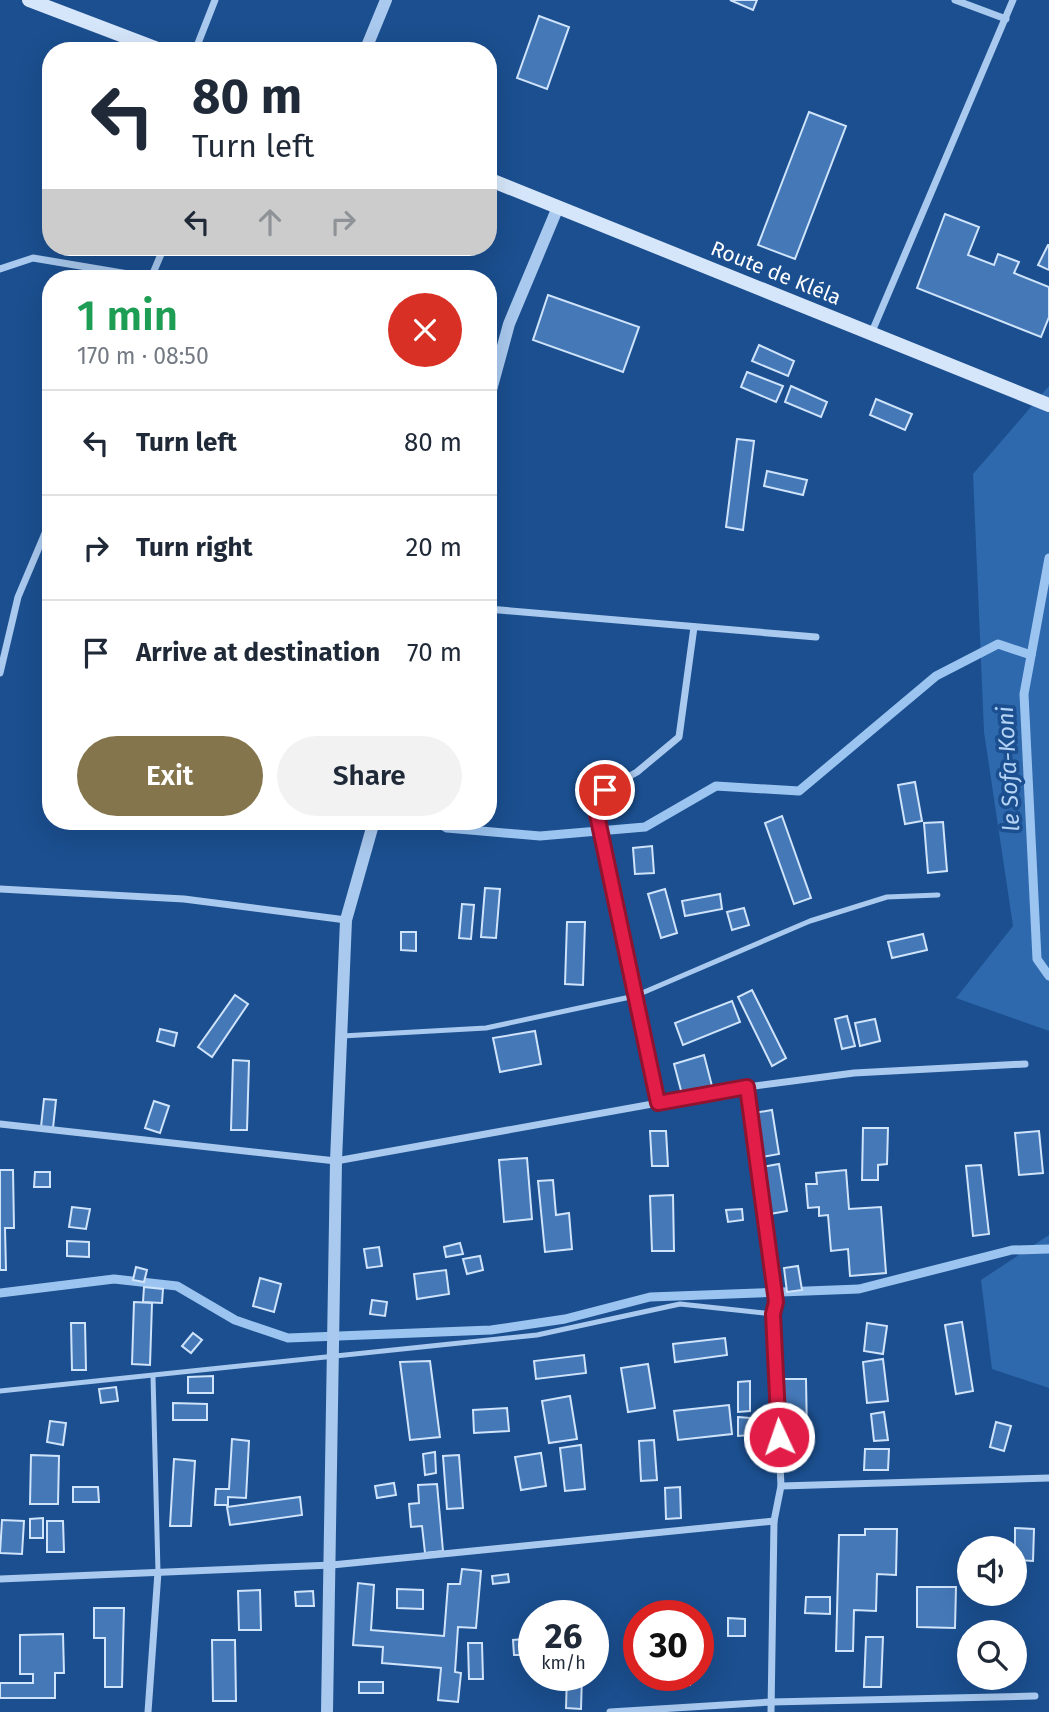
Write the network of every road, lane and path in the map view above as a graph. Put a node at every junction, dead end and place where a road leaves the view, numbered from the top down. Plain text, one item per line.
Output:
1 (29, 0) edge
2 (215, 0) edge
3 (386, 0) edge
4 (955, 0) edge
5 (1013, 0) edge
6 (1006, 19) junction
7 (139, 42) edge
8 (199, 42) edge
9 (369, 42) edge
10 (497, 183) edge
11 (558, 207) junction
12 (0, 269) edge
13 (104, 270) edge
14 (871, 335) junction
15 (497, 368) edge
16 (1049, 405) edge
17 (42, 540) edge
18 (497, 610) edge
19 (694, 627) junction
20 (816, 637) dead end
21 (0, 673) edge
22 (371, 830) edge
23 (0, 889) edge
24 (938, 895) dead end
25 (346, 920) junction
26 (635, 996) junction
27 (342, 1036) junction
28 (1025, 1064) dead end
29 (747, 1087) junction
30 (658, 1103) junction
31 (0, 1124) edge
32 (336, 1161) junction
33 (773, 1314) junction
34 (334, 1353) junction
35 (153, 1376) junction
36 (0, 1391) edge
37 (1049, 1478) edge
38 (781, 1486) junction
39 (774, 1521) junction
40 (332, 1565) junction
41 (158, 1572) junction
42 (0, 1579) edge
43 (1035, 1696) dead end
44 (772, 1702) junction
45 (148, 1712) edge
46 (327, 1712) edge
47 (610, 1712) edge
48 (771, 1712) edge

1 - 7 main road
2 - 8 street
3 - 9 street
4 - 6 street
5 - 6 street
6 - 14 street
10 - 11 main road, Route de Kléla
11 - 14 main road, Route de Kléla
11 - 15 street
12 - 13 street
14 - 16 main road, Route de Kléla
17 - 21 street
18 - 19 street
19 - 20 street
19 - 26 street
22 - 25 street
23 - 25 street
24 - 26 lane
25 - 27 street
26 - 27 lane
26 - 30 street
27 - 32 street
28 - 29 street
29 - 30 street
29 - 33 street
30 - 32 street
31 - 32 street
32 - 34 street
33 - 34 lane
33 - 38 street
34 - 35 lane
34 - 40 street
35 - 36 lane
35 - 41 lane
37 - 38 street
38 - 39 street
39 - 40 street
39 - 44 street
40 - 41 street
40 - 46 street
41 - 42 street
41 - 45 street
43 - 44 street
44 - 47 street
44 - 48 street

